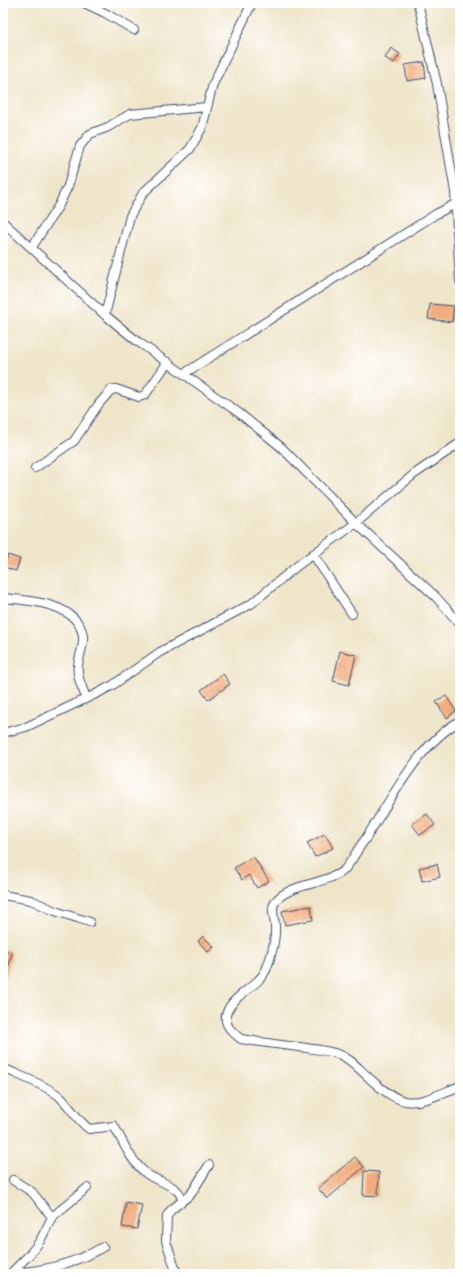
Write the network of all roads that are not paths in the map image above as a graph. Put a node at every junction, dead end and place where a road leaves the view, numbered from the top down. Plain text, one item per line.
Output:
1 (84, 3) edge
2 (252, 3) edge
3 (418, 3) edge
4 (134, 30) dead end
5 (208, 107) junction
6 (460, 181) edge
7 (455, 192) junction
8 (457, 203) junction
9 (3, 222) edge
10 (32, 247) junction
11 (460, 273) edge
12 (460, 281) edge
13 (105, 315) junction
14 (168, 362) junction
15 (185, 373) junction
16 (460, 443) edge
17 (35, 468) dead end
18 (356, 523) junction
19 (313, 554) junction
20 (3, 598) edge
21 (352, 614) dead end
22 (460, 624) edge
23 (86, 698) junction
24 (460, 721) edge
25 (3, 733) edge
26 (3, 895) edge
27 (90, 922) dead end
28 (3, 1068) edge
29 (460, 1086) edge
30 (209, 1165) dead end
31 (13, 1180) dead end
32 (87, 1188) dead end
33 (182, 1200) junction
34 (52, 1217) junction
35 (103, 1247) dead end
36 (11, 1273) edge
37 (177, 1274) edge

1 - 4 street
2 - 5 street
3 - 7 street
5 - 10 street
5 - 13 street
6 - 7 street
7 - 8 street
8 - 11 street
8 - 15 street
9 - 10 street
10 - 13 street
11 - 12 street
13 - 14 street
14 - 15 street
14 - 17 street
15 - 18 street
16 - 18 street
18 - 19 street
18 - 22 street
19 - 21 street
19 - 23 street
20 - 23 street
23 - 25 street
24 - 29 street
26 - 27 street
28 - 33 street
30 - 33 street
31 - 34 street
32 - 34 street
33 - 37 street
34 - 36 street
35 - 36 street

